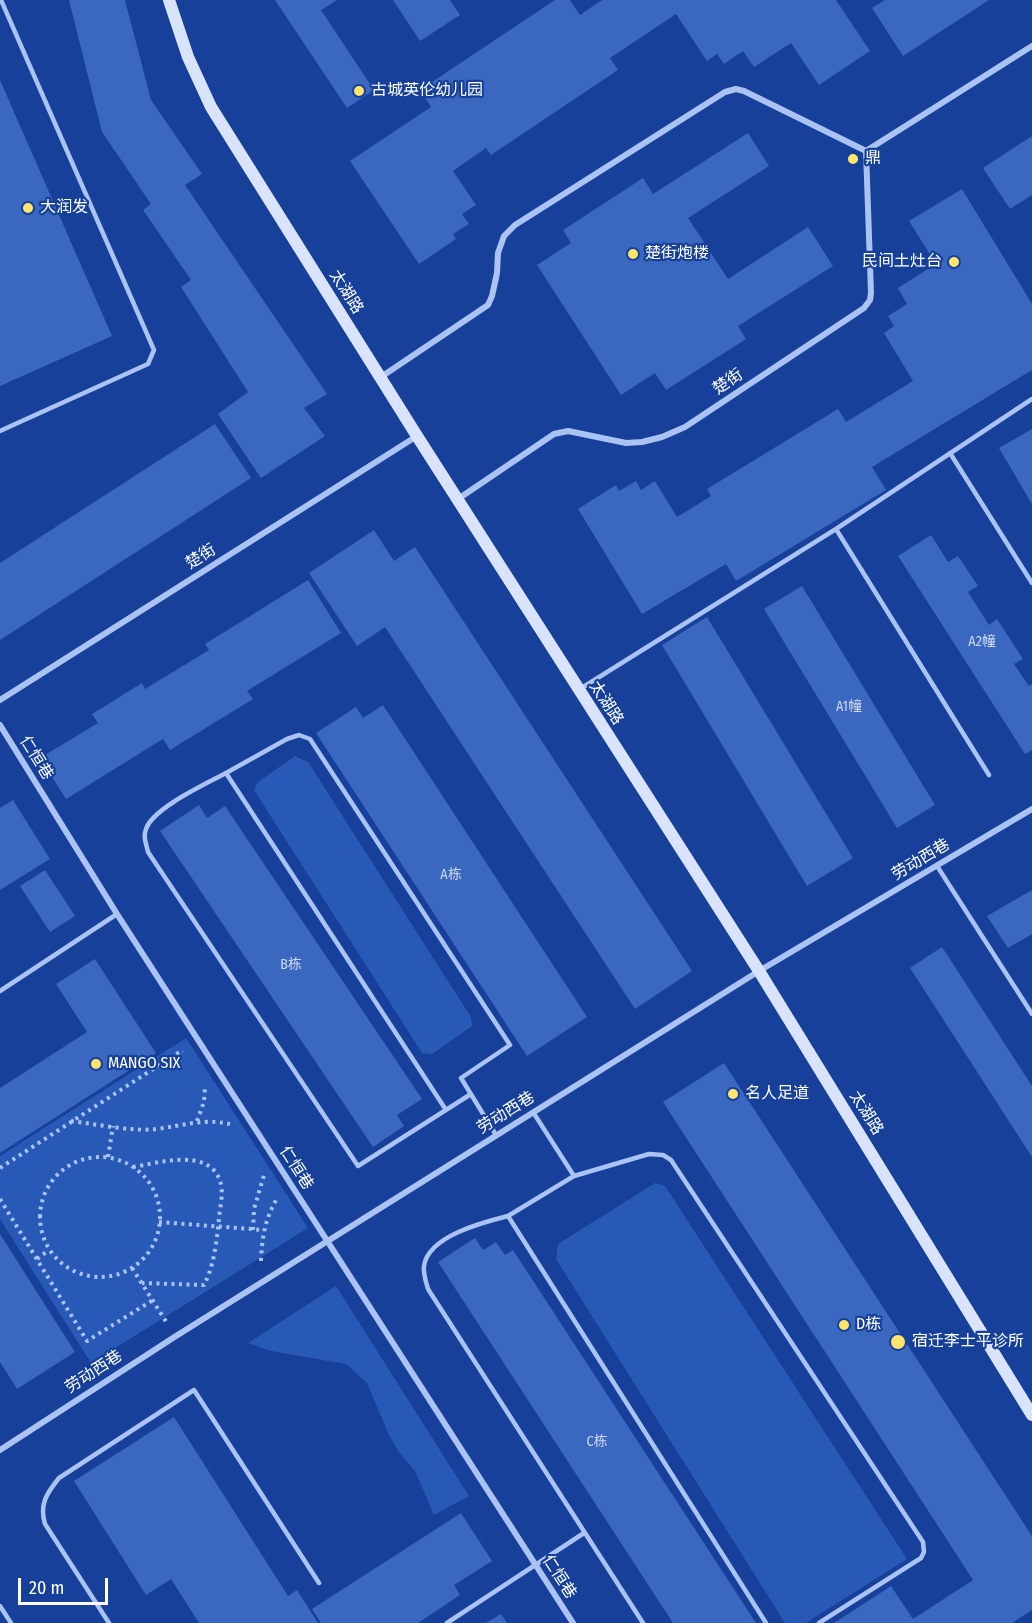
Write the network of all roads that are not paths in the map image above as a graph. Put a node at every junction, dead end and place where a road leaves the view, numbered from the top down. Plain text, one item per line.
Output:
1 (1, 0) edge
2 (169, 0) edge
3 (1032, 46) edge
4 (866, 151) junction
5 (380, 378) junction
6 (1032, 399) edge
7 (0, 430) edge
8 (417, 436) junction
9 (950, 453) junction
10 (458, 499) junction
11 (836, 529) junction
12 (1032, 583) edge
13 (579, 690) junction
14 (0, 700) edge
15 (0, 725) edge
16 (226, 773) junction
17 (989, 775) dead end
18 (1032, 809) edge
19 (937, 866) junction
20 (117, 914) junction
21 (759, 970) junction
22 (0, 991) edge
23 (1032, 1014) edge
24 (471, 1094) junction
25 (446, 1110) junction
26 (533, 1112) junction
27 (496, 1135) junction
28 (574, 1176) junction
29 (508, 1216) junction
30 (326, 1241) junction
31 (1032, 1415) edge
32 (0, 1450) edge
33 (584, 1533) junction
34 (536, 1565) junction
35 (319, 1582) dead end
36 (0, 1606) edge
37 (11, 1623) edge
38 (109, 1623) edge
39 (447, 1623) edge
40 (573, 1623) edge
41 (643, 1623) edge
42 (766, 1623) edge
43 (819, 1623) edge

1 - 7 lane
2 - 5 street, 太湖路
3 - 4 street
4 - 5 street
4 - 10 street, 楚街
5 - 8 street, 太湖路
6 - 9 lane
8 - 10 street, 太湖路
8 - 14 street, 楚街
9 - 11 lane
9 - 12 lane
10 - 13 street, 太湖路
11 - 13 lane
11 - 17 lane
13 - 21 street, 太湖路
15 - 20 street, 仁恒巷
16 - 24 lane
16 - 25 lane
16 - 25 lane
18 - 19 street, 劳动西巷
19 - 21 street, 劳动西巷
19 - 23 lane
20 - 22 lane
20 - 30 street, 仁恒巷
21 - 26 street, 劳动西巷
21 - 31 street, 太湖路
24 - 25 lane
24 - 27 lane
26 - 27 street, 劳动西巷
26 - 28 lane
27 - 30 street, 劳动西巷
28 - 29 lane
28 - 43 lane
29 - 33 lane
29 - 42 lane
30 - 32 street, 劳动西巷
30 - 34 street, 仁恒巷
33 - 34 lane
33 - 41 lane
34 - 39 lane
34 - 40 street, 仁恒巷
35 - 38 lane
36 - 37 lane

